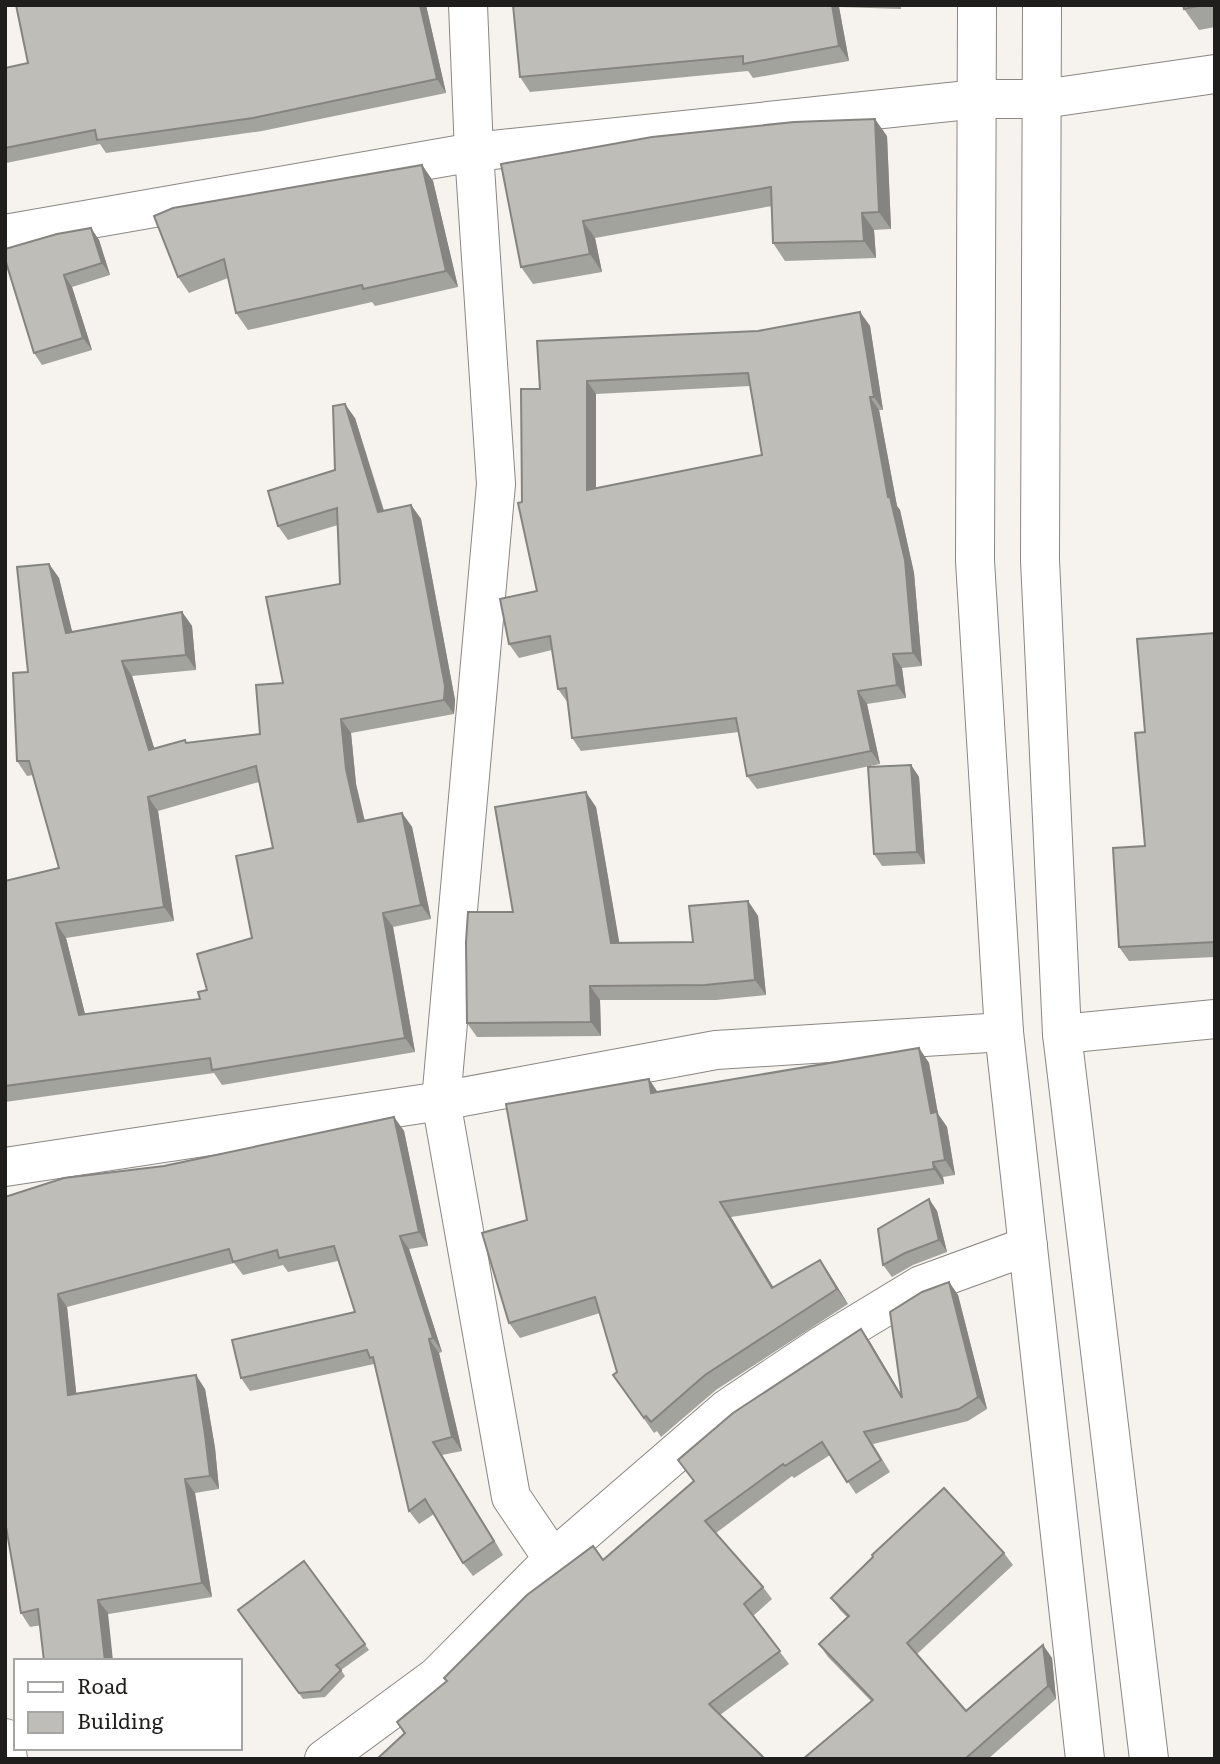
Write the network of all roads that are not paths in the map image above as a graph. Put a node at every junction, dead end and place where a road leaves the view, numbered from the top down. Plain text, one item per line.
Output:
1 (468, 5) edge
2 (976, 5) edge
3 (1042, 5) edge
4 (1215, 74) edge
5 (978, 99) junction
6 (1043, 99) junction
7 (474, 152) junction
8 (5, 234) edge
9 (1215, 1019) edge
10 (1004, 1032) junction
11 (1062, 1034) junction
12 (440, 1101) junction
13 (5, 1167) edge
14 (1028, 1246) junction
15 (1122, 1537) junction
16 (1061, 1544) junction
17 (553, 1559) junction
18 (5, 1738) edge
19 (1080, 1756) edge
20 (8, 1759) edge
21 (324, 1759) edge
22 (1149, 1759) edge

1 - 7 street
2 - 5 street
3 - 6 street
4 - 6 street
5 - 6 street
5 - 7 street
5 - 10 street
6 - 11 street
7 - 8 street
7 - 12 street
9 - 11 street
10 - 12 street
10 - 14 street
11 - 15 street
12 - 13 street
12 - 17 street
14 - 16 street
14 - 17 street
15 - 16 street
15 - 22 street
16 - 19 street
17 - 21 street
18 - 20 street

